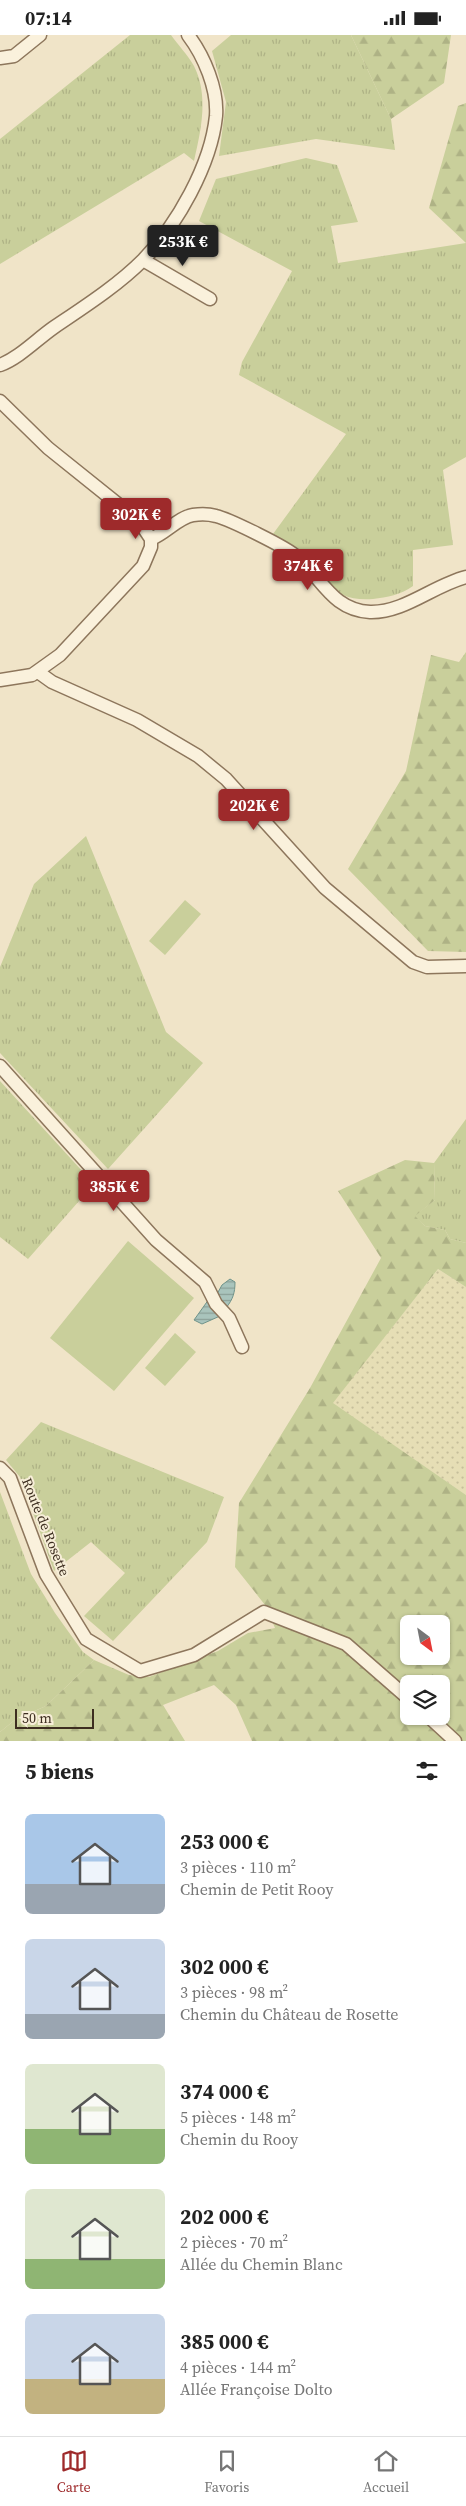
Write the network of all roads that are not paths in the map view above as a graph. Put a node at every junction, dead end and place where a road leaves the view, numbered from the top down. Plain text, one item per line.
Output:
1 (40, 35) edge
2 (188, 35) edge
3 (0, 58) edge
4 (143, 260) junction
5 (210, 299) dead end
6 (0, 365) edge
7 (0, 401) edge
8 (150, 539) junction
9 (466, 577) edge
10 (38, 672) junction
11 (0, 680) edge
12 (466, 966) edge
13 (0, 1066) edge
14 (242, 1347) dead end
15 (0, 1468) edge
16 (400, 1691) edge
17 (438, 1725) edge
18 (455, 1741) edge

1 - 3 street
2 - 4 street
4 - 5 street
4 - 6 street
7 - 8 street
8 - 9 street
8 - 10 street
10 - 11 street
10 - 12 street
13 - 14 street
15 - 16 street, Route de Rosette
17 - 18 street

